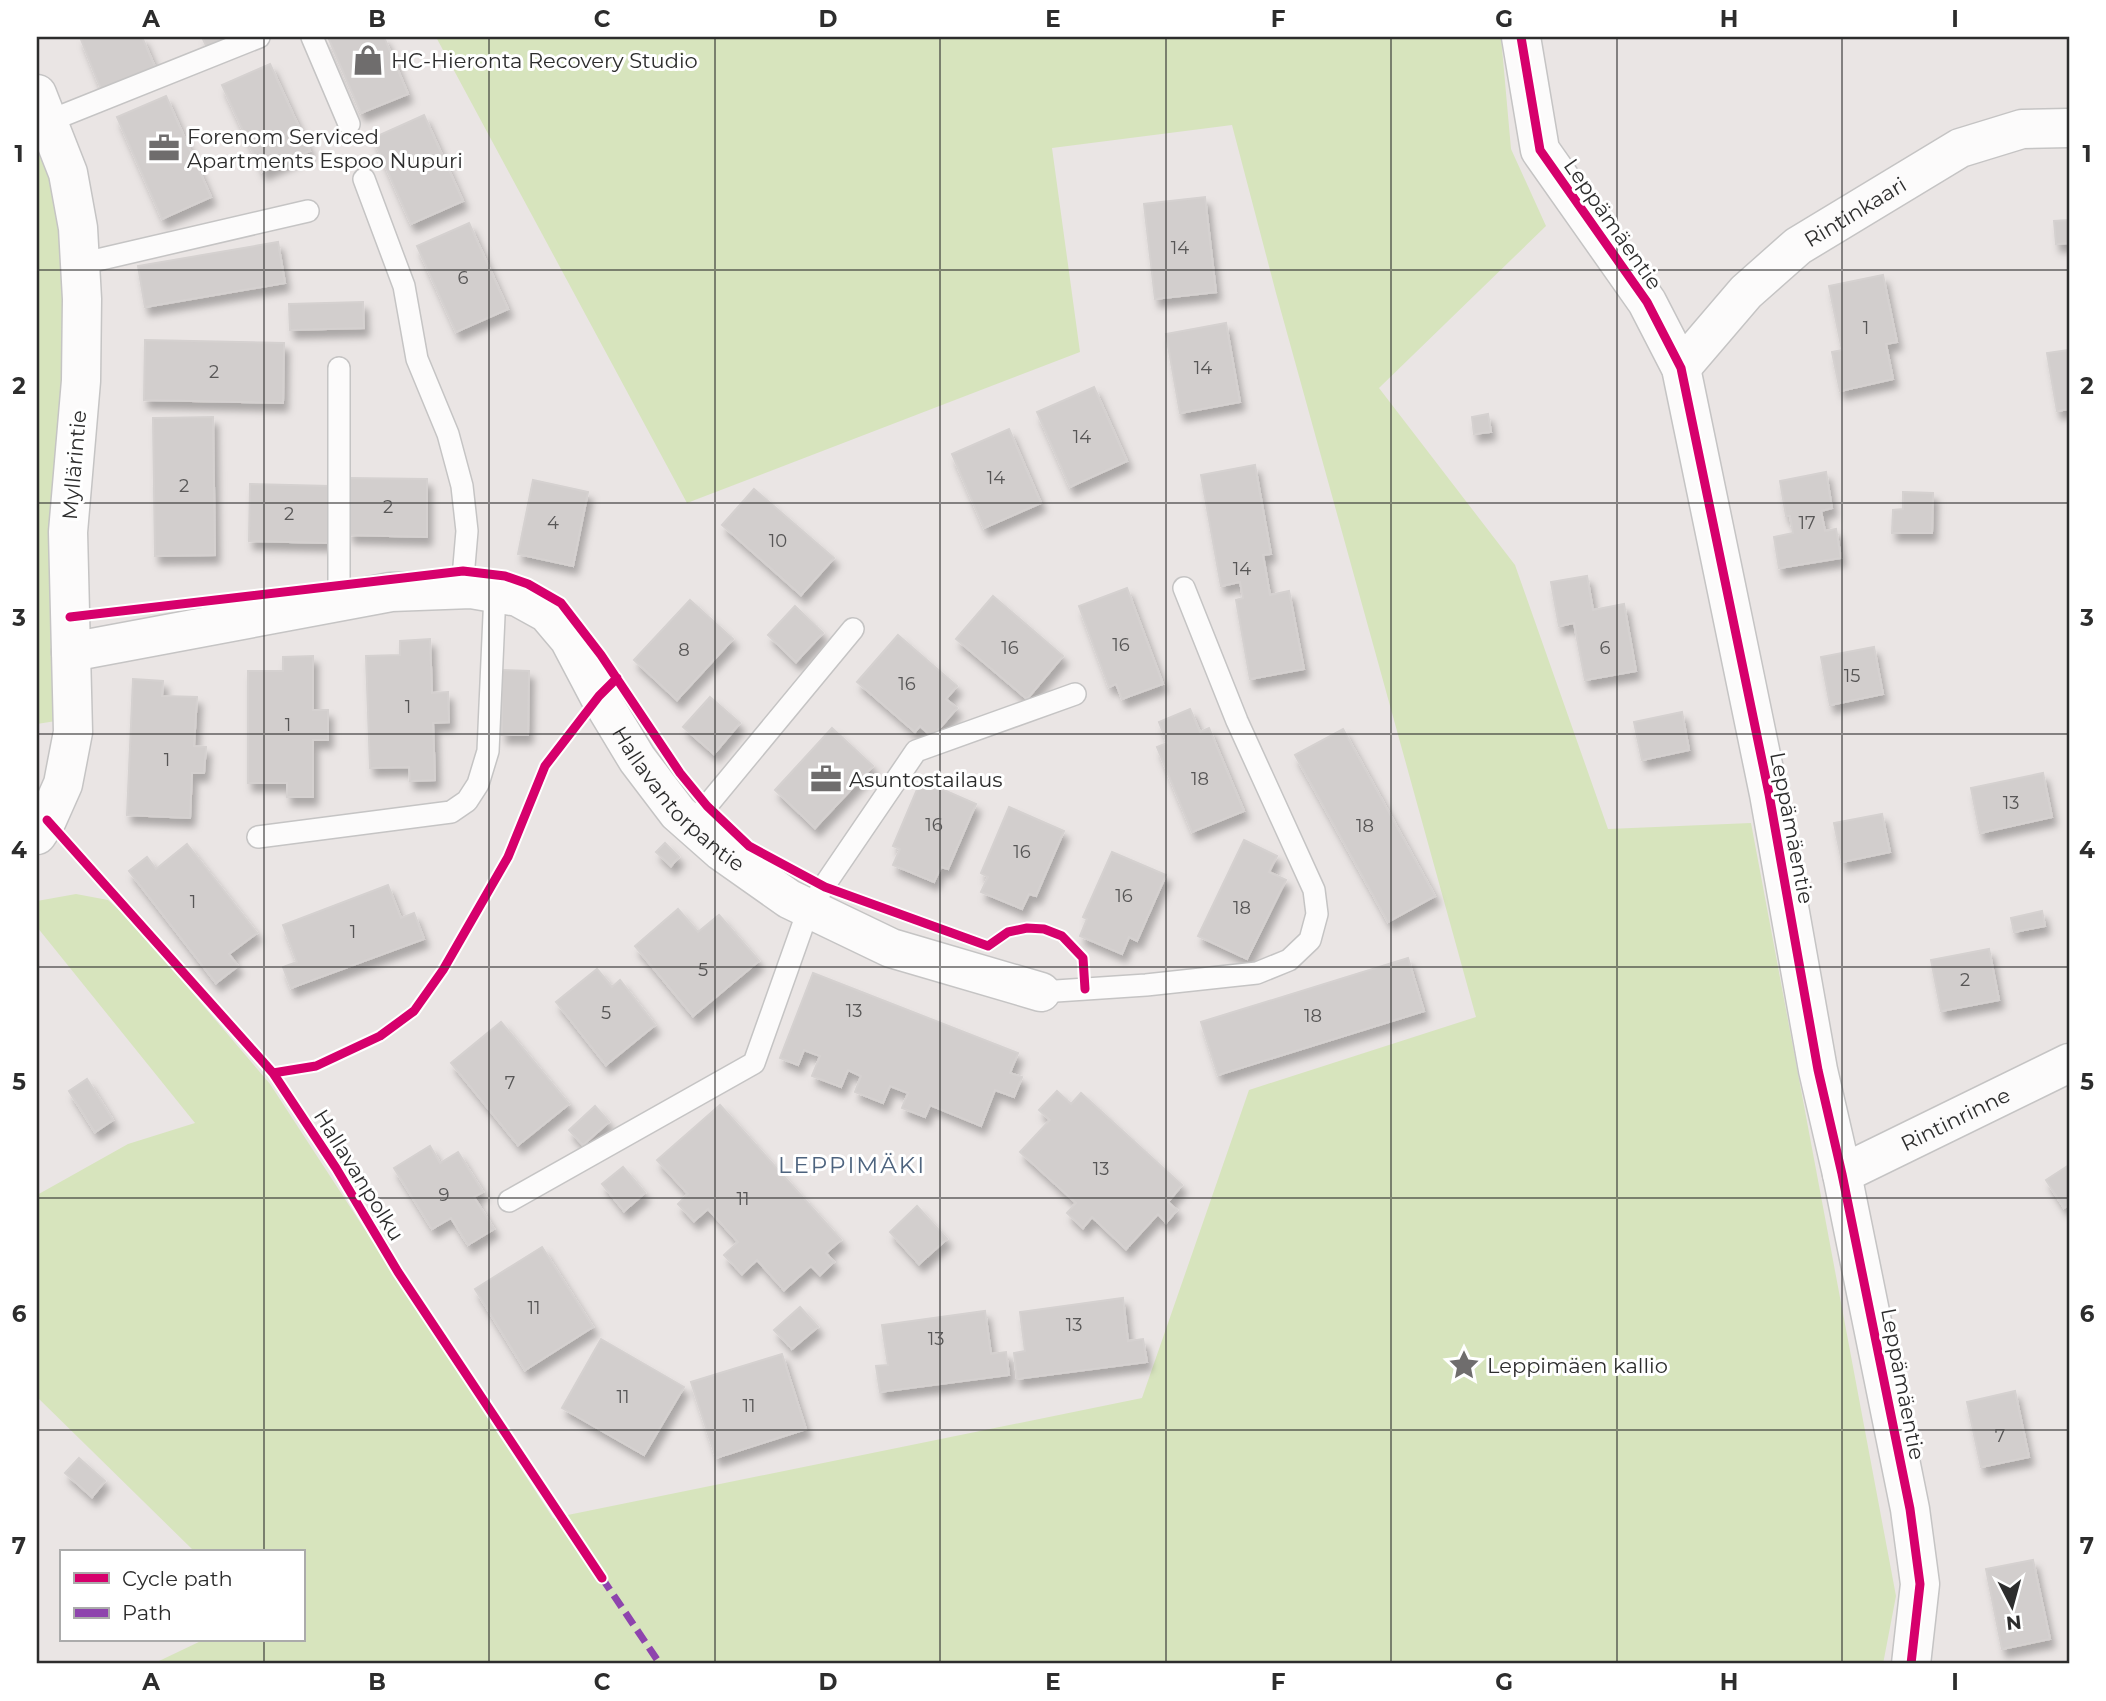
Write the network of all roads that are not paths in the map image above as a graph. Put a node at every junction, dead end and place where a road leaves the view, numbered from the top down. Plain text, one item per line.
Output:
1 (259, 37) edge
2 (312, 37) edge
3 (1521, 37) edge
4 (43, 108) edge
5 (349, 124) dead end
6 (2069, 128) edge
7 (364, 178) dead end
8 (308, 211) dead end
9 (80, 264) junction
10 (339, 368) dead end
11 (1681, 369) junction
12 (1184, 588) dead end
13 (479, 591) junction
14 (339, 601) junction
15 (853, 629) dead end
16 (71, 652) junction
17 (1075, 694) dead end
18 (691, 825) junction
19 (37, 835) edge
20 (258, 837) dead end
21 (810, 908) junction
22 (1041, 992) joint
23 (2069, 1063) edge
24 (1842, 1174) junction
25 (509, 1200) dead end
26 (1912, 1664) edge

1 - 4 lane
2 - 5 lane
3 - 11 street, Leppämäentie
4 - 9 street, Myllärintie
6 - 11 street, Rintinkaari
7 - 13 lane
8 - 9 lane
9 - 16 street, Myllärintie
10 - 14 lane
11 - 24 street, Leppämäentie
12 - 22 lane
13 - 14 street, Hallavantorpantie
13 - 18 street, Hallavantorpantie
13 - 20 lane
14 - 16 street, Hallavantorpantie
15 - 18 lane
16 - 19 street, Myllärintie
17 - 21 lane
18 - 21 street, Hallavantorpantie
21 - 22 street, Hallavantorpantie
21 - 25 lane
23 - 24 street, Rintinrinne
24 - 26 street, Leppämäentie

